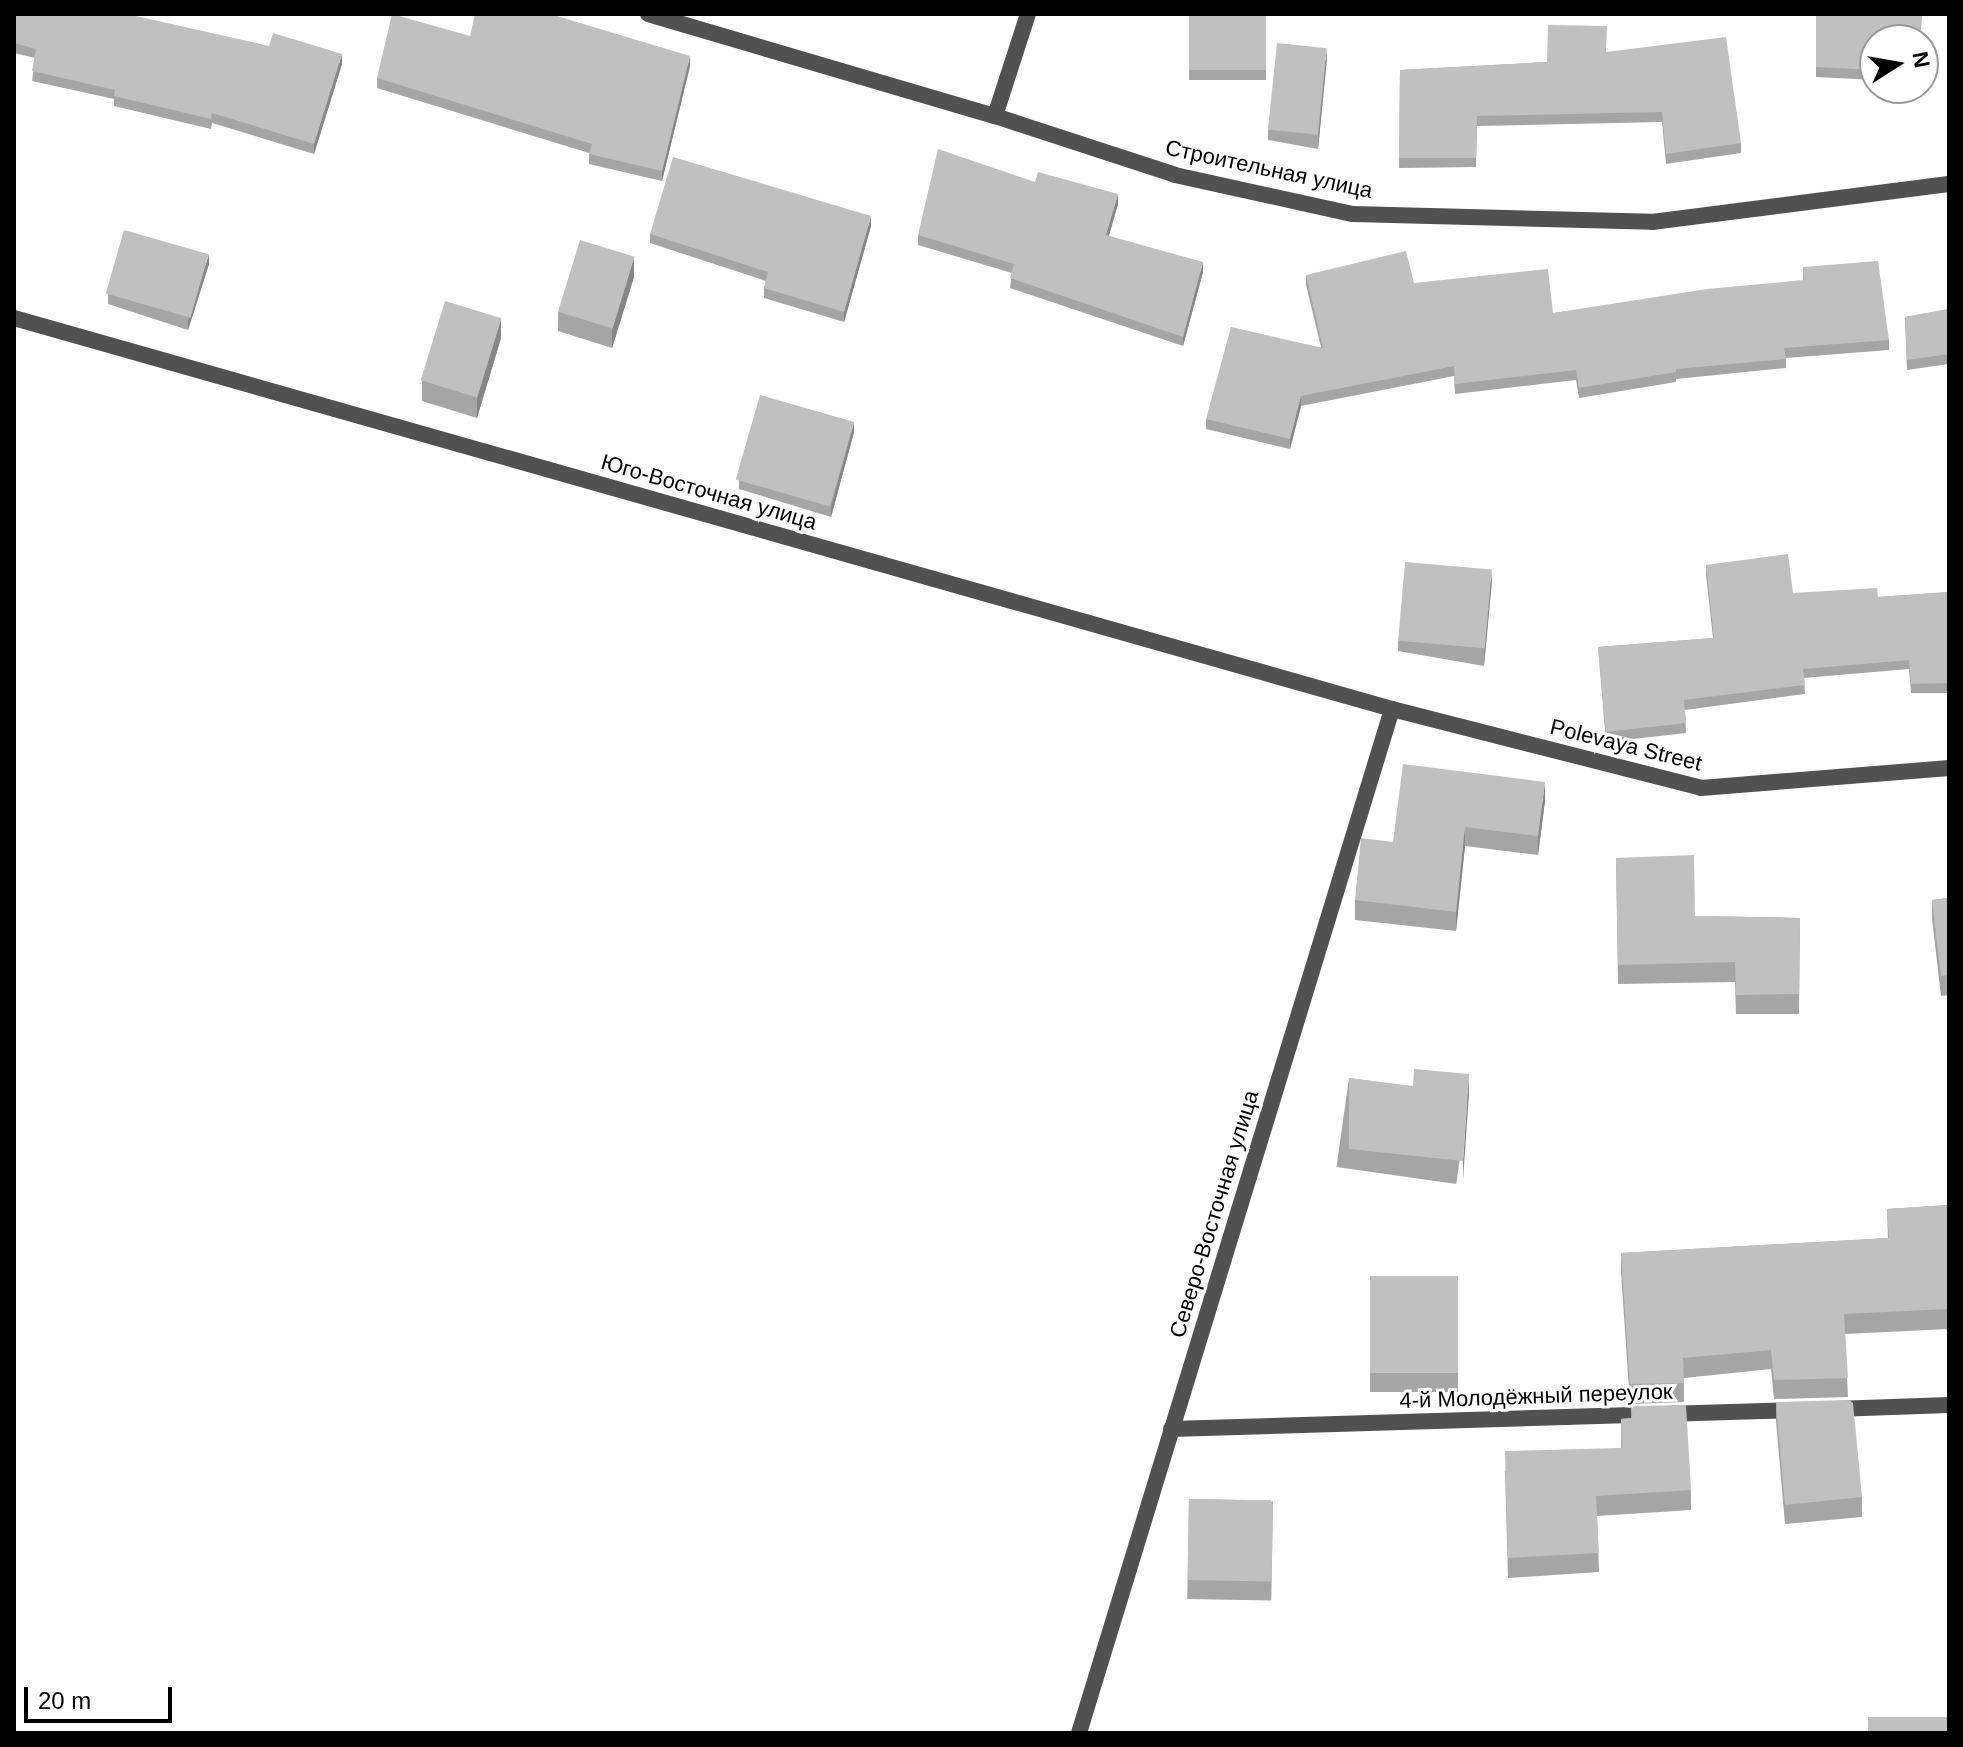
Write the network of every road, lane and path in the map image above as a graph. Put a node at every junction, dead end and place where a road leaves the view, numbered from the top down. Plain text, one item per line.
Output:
1 (648, 14) edge
2 (1028, 14) edge
3 (995, 116) junction
4 (1949, 184) edge
5 (14, 318) edge
6 (1392, 709) junction
7 (1949, 768) edge
8 (1949, 1405) edge
9 (1171, 1429) junction
10 (1079, 1733) edge

1 - 3 street, Строительная улица
2 - 3 street
3 - 4 street, Строительная улица
5 - 6 street, Юго-Восточная улица
6 - 7 street, Polevaya Street
6 - 9 street, Северо-Восточная улица
8 - 9 street, 4-й Молодёжный переулок
9 - 10 street, Северо-Восточная улица

